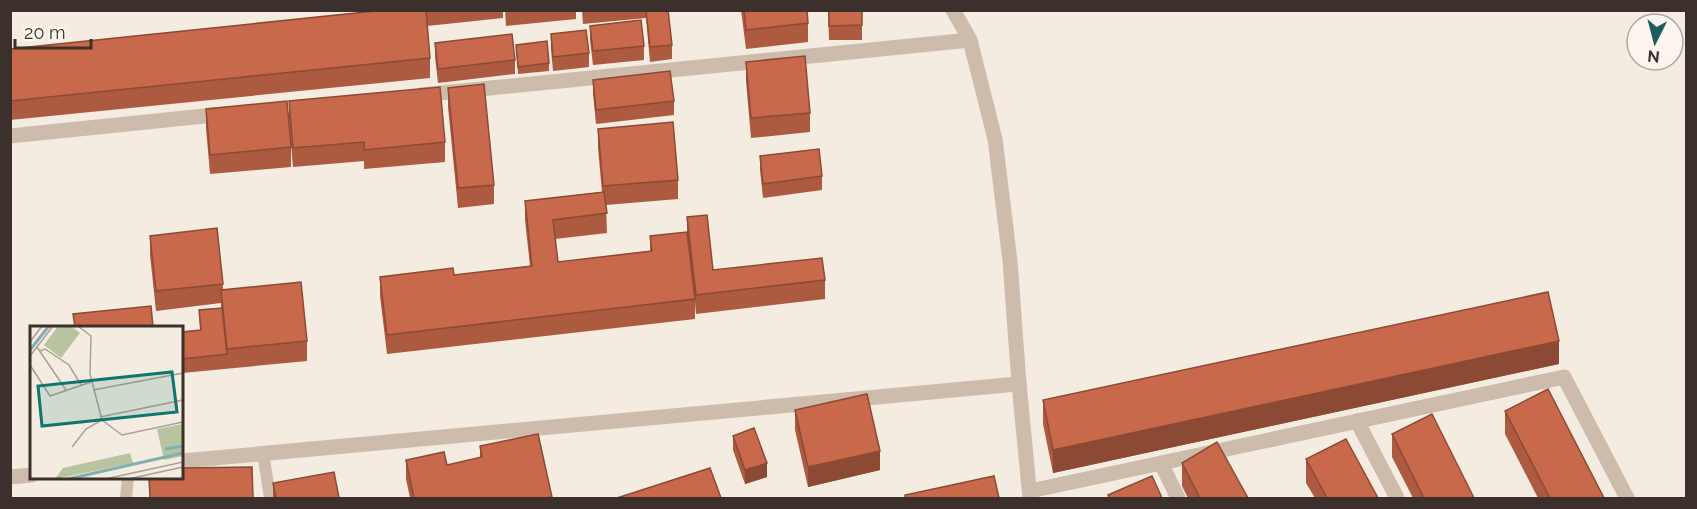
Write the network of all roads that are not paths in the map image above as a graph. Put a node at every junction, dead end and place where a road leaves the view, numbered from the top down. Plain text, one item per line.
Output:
1 (953, 10) edge
2 (970, 40) junction
3 (402, 97) edge
4 (236, 113) edge
5 (10, 136) edge
6 (1019, 384) junction
7 (1357, 421) junction
8 (263, 453) junction
9 (183, 461) edge
10 (1161, 463) junction
11 (30, 475) edge
12 (10, 477) edge
13 (128, 479) edge
14 (1030, 495) edge
15 (126, 498) edge
16 (270, 498) edge
17 (1178, 498) edge
18 (1397, 498) edge
19 (1627, 498) edge

1 - 2 street
2 - 3 street
2 - 6 street
4 - 5 street
6 - 8 street
6 - 14 street
7 - 10 street
7 - 18 street
7 - 19 street
8 - 9 street
8 - 16 lane
10 - 14 street
10 - 17 street
11 - 12 street
13 - 15 lane

